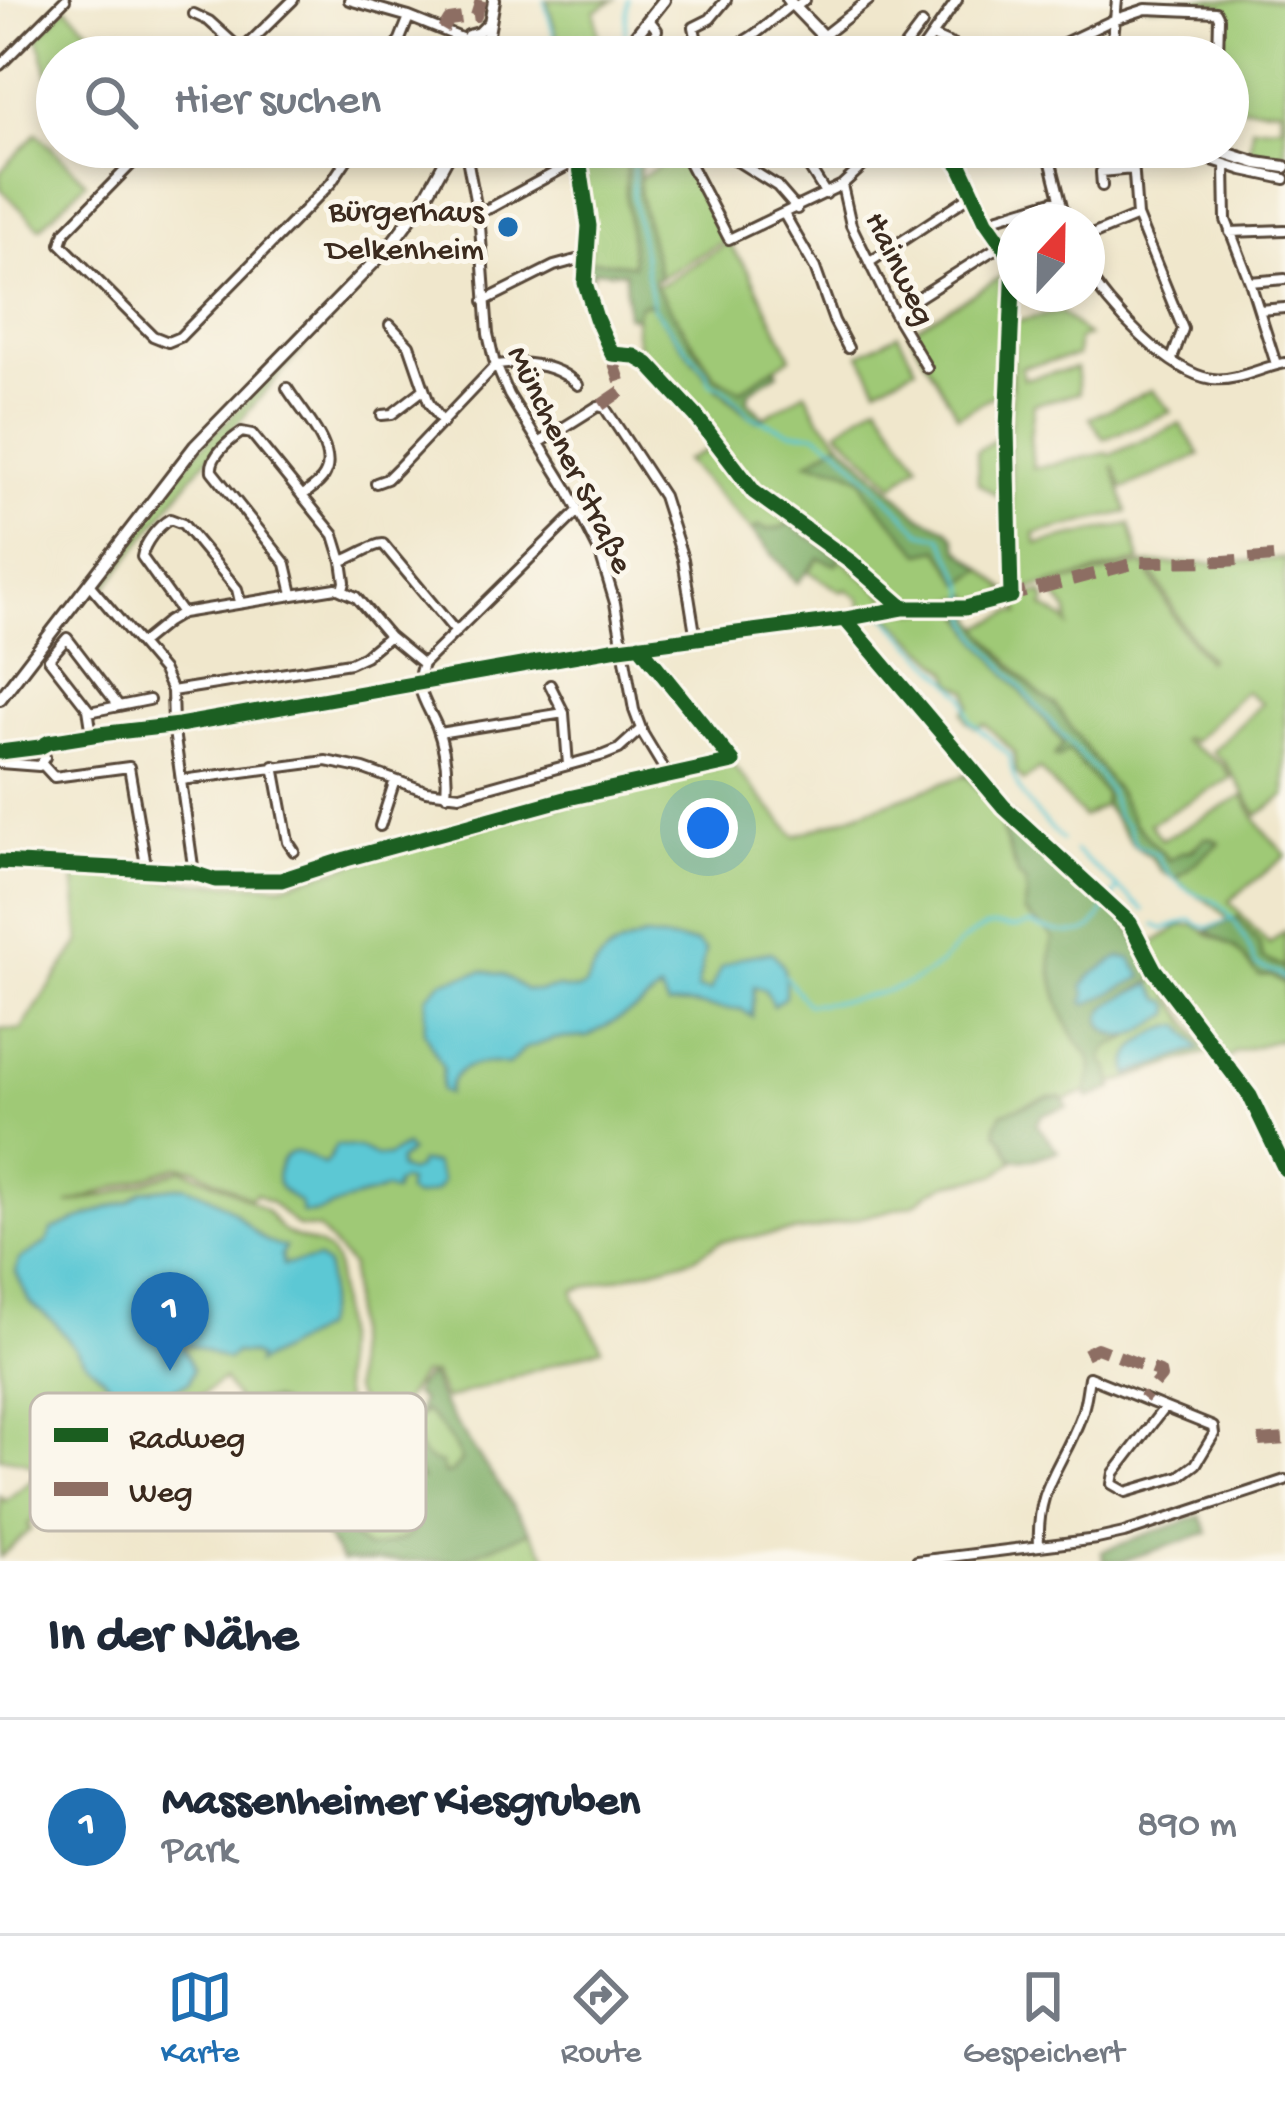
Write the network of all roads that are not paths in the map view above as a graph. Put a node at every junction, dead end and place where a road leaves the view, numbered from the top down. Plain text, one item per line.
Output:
1 (64, 0) edge
2 (293, 0) edge
3 (350, 0) edge
4 (494, 0) edge
5 (664, 0) edge
6 (726, 0) edge
7 (869, 0) edge
8 (957, 0) edge
9 (1118, 0) edge
10 (795, 3) edge
11 (194, 14) dead end
12 (409, 17) junction
13 (490, 20) junction
14 (1113, 20) junction
15 (650, 21) junction
16 (922, 24) dead end
17 (450, 32) junction
18 (468, 35) joint
19 (932, 35) edge
20 (222, 36) edge
21 (256, 36) edge
22 (401, 36) edge
23 (459, 36) edge
24 (494, 36) edge
25 (638, 36) edge
26 (655, 36) edge
27 (696, 36) edge
28 (750, 36) edge
29 (822, 36) edge
30 (826, 36) edge
31 (913, 36) edge
32 (1079, 36) edge
33 (1112, 36) edge
34 (1219, 36) edge
35 (0, 65) edge
36 (1249, 161) edge
37 (1285, 167) edge
38 (127, 168) edge
39 (341, 168) edge
40 (442, 168) edge
41 (469, 168) edge
42 (562, 168) edge
43 (692, 168) edge
44 (750, 168) edge
45 (810, 168) edge
46 (860, 168) edge
47 (961, 168) edge
48 (1052, 168) edge
49 (1226, 168) edge
50 (1239, 168) edge
51 (1133, 169) joint
52 (1285, 179) edge
53 (842, 185) junction
54 (1102, 186) dead end
55 (826, 194) junction
56 (973, 194) junction
57 (1059, 199) junction
58 (1061, 204) edge
59 (797, 208) junction
60 (477, 212) junction
61 (784, 214) junction
62 (1137, 216) junction
63 (986, 221) junction
64 (1105, 229) edge
65 (1285, 230) edge
66 (1230, 232) junction
67 (997, 239) edge
68 (997, 248) edge
69 (576, 260) dead end
70 (869, 262) junction
71 (1285, 279) edge
72 (1250, 282) junction
73 (1105, 297) edge
74 (484, 302) junction
75 (1285, 308) edge
76 (1259, 310) junction
77 (894, 313) junction
78 (390, 326) dead end
79 (848, 348) dead end
80 (1172, 359) junction
81 (1280, 364) edge
82 (496, 365) junction
83 (927, 368) dead end
84 (578, 386) dead end
85 (287, 388) dead end
86 (423, 390) junction
87 (382, 415) dead end
88 (443, 424) junction
89 (539, 443) junction
90 (376, 483) dead end
91 (302, 496) junction
92 (579, 510) junction
93 (342, 561) junction
94 (89, 584) junction
95 (344, 590) junction
96 (293, 594) junction
97 (102, 597) junction
98 (76, 600) junction
99 (240, 602) junction
100 (182, 613) junction
101 (694, 627) dead end
102 (455, 632) junction
103 (389, 636) junction
104 (140, 644) junction
105 (423, 664) junction
106 (550, 686) dead end
107 (172, 691) junction
108 (0, 699) edge
109 (149, 700) dead end
110 (119, 706) junction
111 (89, 712) junction
112 (564, 713) junction
113 (641, 729) junction
114 (439, 734) junction
115 (40, 747) junction
116 (0, 752) edge
117 (0, 763) edge
118 (42, 764) junction
119 (568, 765) junction
120 (274, 766) junction
121 (666, 772) dead end
122 (182, 780) junction
123 (395, 780) junction
124 (446, 794) junction
125 (380, 826) dead end
126 (294, 850) dead end
127 (0, 862) edge
128 (147, 871) junction
129 (1164, 1408) junction
130 (1285, 1480) edge
131 (1039, 1546) junction
132 (917, 1561) edge

1 - 35 street
2 - 21 street
3 - 12 street
4 - 13 main road
5 - 15 main road
6 - 27 street
7 - 30 street
8 - 19 street
9 - 14 street
10 - 28 street
10 - 29 main road
11 - 20 street
12 - 17 street
12 - 22 street
13 - 18 street
13 - 24 main road
14 - 32 street
14 - 33 street
14 - 34 street
15 - 25 main road
15 - 26 street
16 - 31 street
17 - 18 street
17 - 23 street
36 - 37 main road
38 - 39 street
40 - 94 main road
41 - 60 street, Münchener Straße
42 - 60 street
43 - 61 street
44 - 59 street
45 - 55 street
46 - 53 street
47 - 56 street
48 - 57 street
49 - 66 street
50 - 52 street
51 - 54 street
51 - 62 street
53 - 55 street
53 - 70 street, Hainweg
55 - 59 street
56 - 63 street
56 - 70 street
57 - 58 street
57 - 63 street
59 - 61 street
60 - 74 street, Münchener Straße
61 - 79 street
62 - 64 street
62 - 80 street
63 - 67 street
65 - 66 street
66 - 72 street
68 - 77 street
69 - 74 street
70 - 77 street, Hainweg
71 - 72 street
72 - 76 street
73 - 80 street
74 - 82 street, Münchener Straße
75 - 76 street
76 - 81 street
77 - 83 street, Hainweg
78 - 86 street
80 - 81 street
82 - 84 street
82 - 88 street
82 - 89 street, Münchener Straße
85 - 91 street
86 - 87 street
86 - 88 street
88 - 90 street
89 - 92 street, Münchener Straße
89 - 101 street
91 - 93 street
91 - 96 street
92 - 102 street
92 - 113 street, Münchener Straße
93 - 95 street
93 - 102 street
94 - 97 street
94 - 98 main road
95 - 96 street
95 - 103 street
96 - 99 street
97 - 98 street
97 - 104 street
98 - 108 main road
99 - 100 street
99 - 100 street
100 - 104 street
102 - 105 street
103 - 105 street
103 - 107 street
104 - 107 street
105 - 114 street
106 - 112 street
107 - 122 street
109 - 110 street
110 - 111 street
110 - 111 street
111 - 115 street
112 - 114 street
112 - 119 street
113 - 119 street
113 - 121 street, Münchener Straße
114 - 124 street
115 - 116 street
115 - 118 street
117 - 118 street
118 - 128 street
119 - 124 street
120 - 122 street
120 - 123 street
120 - 126 street
122 - 128 street
123 - 124 street
123 - 125 street
127 - 128 street
129 - 129 street
129 - 131 street
130 - 131 street
131 - 132 street

